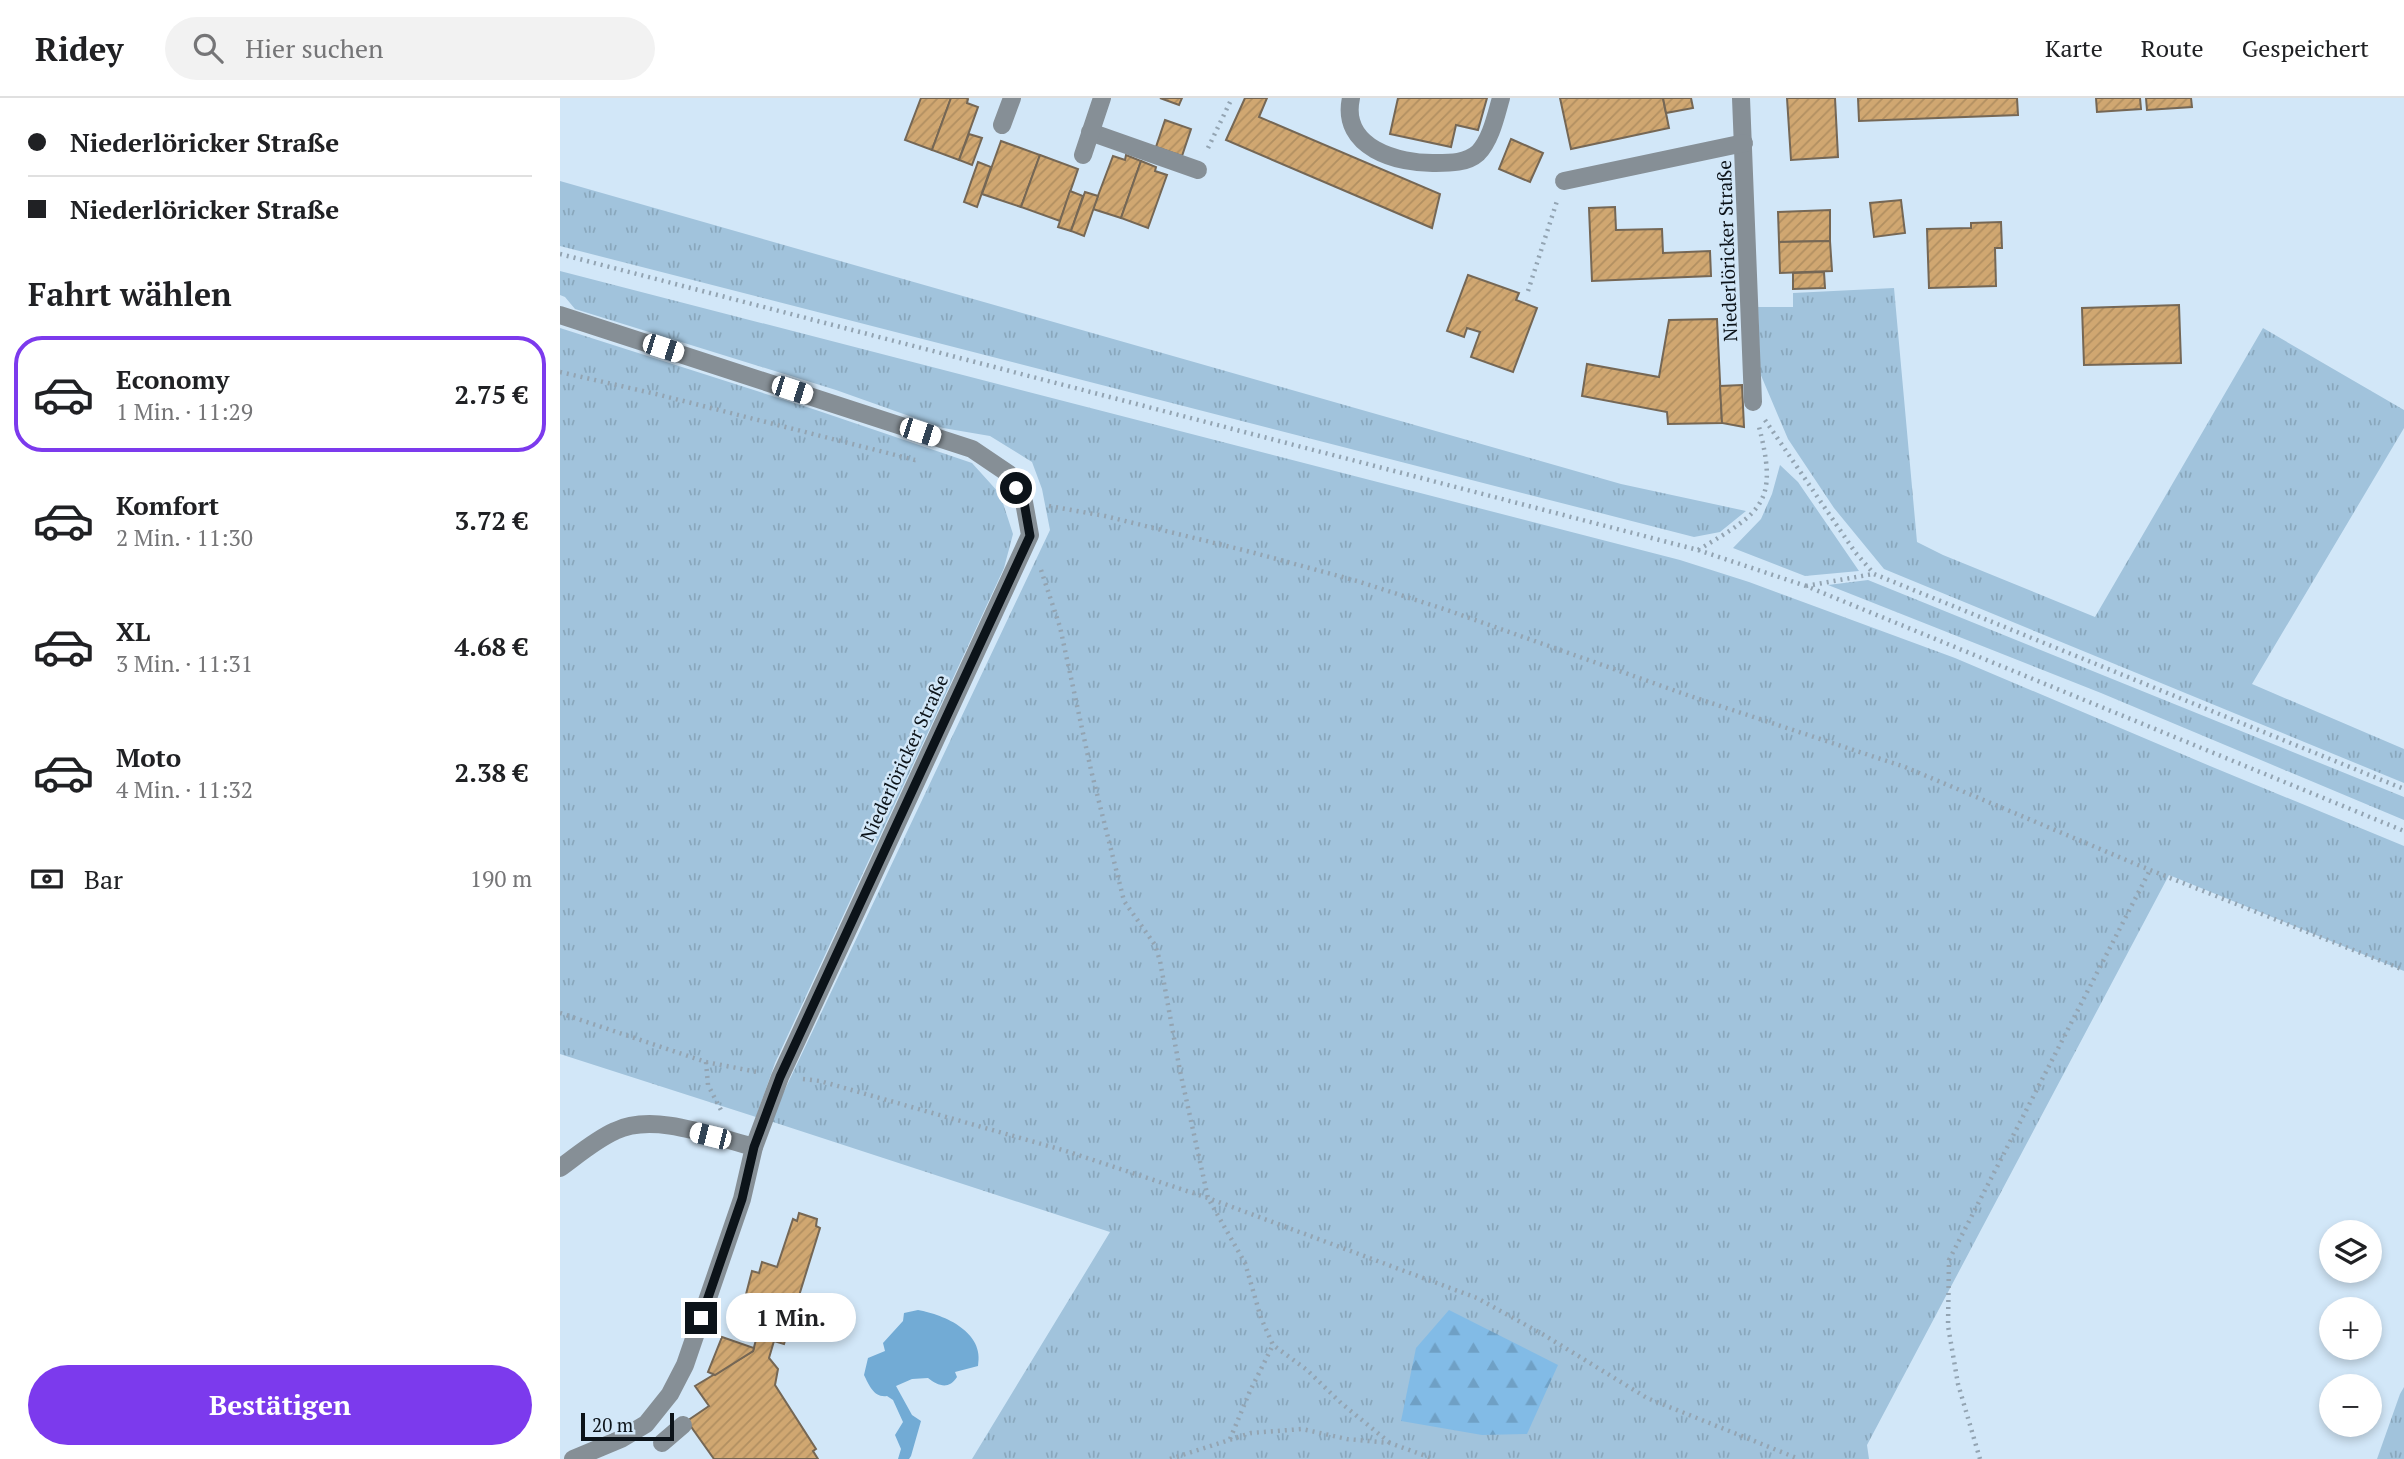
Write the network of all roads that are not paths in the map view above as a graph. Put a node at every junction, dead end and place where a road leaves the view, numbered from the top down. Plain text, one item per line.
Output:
1 (1102, 98) edge
2 (1350, 98) edge
3 (1502, 98) edge
4 (1741, 98) edge
5 (1007, 99) edge
6 (1002, 125) dead end
7 (1090, 132) junction
8 (1744, 143) junction
9 (1083, 155) dead end
10 (1198, 170) road end
11 (1564, 181) road end
12 (560, 315) edge
13 (1753, 402) road end
14 (755, 1143) junction
15 (560, 1168) edge
16 (684, 1424) dead end
17 (662, 1443) dead end
18 (573, 1459) edge

1 - 7 street
2 - 3 street
4 - 8 street, Niederlöricker Straße
5 - 6 street
7 - 9 street
7 - 10 street
8 - 11 street
8 - 13 street, Niederlöricker Straße
12 - 14 street, Niederlöricker Straße
14 - 15 street
14 - 18 street, Niederlöricker Straße
16 - 17 street

